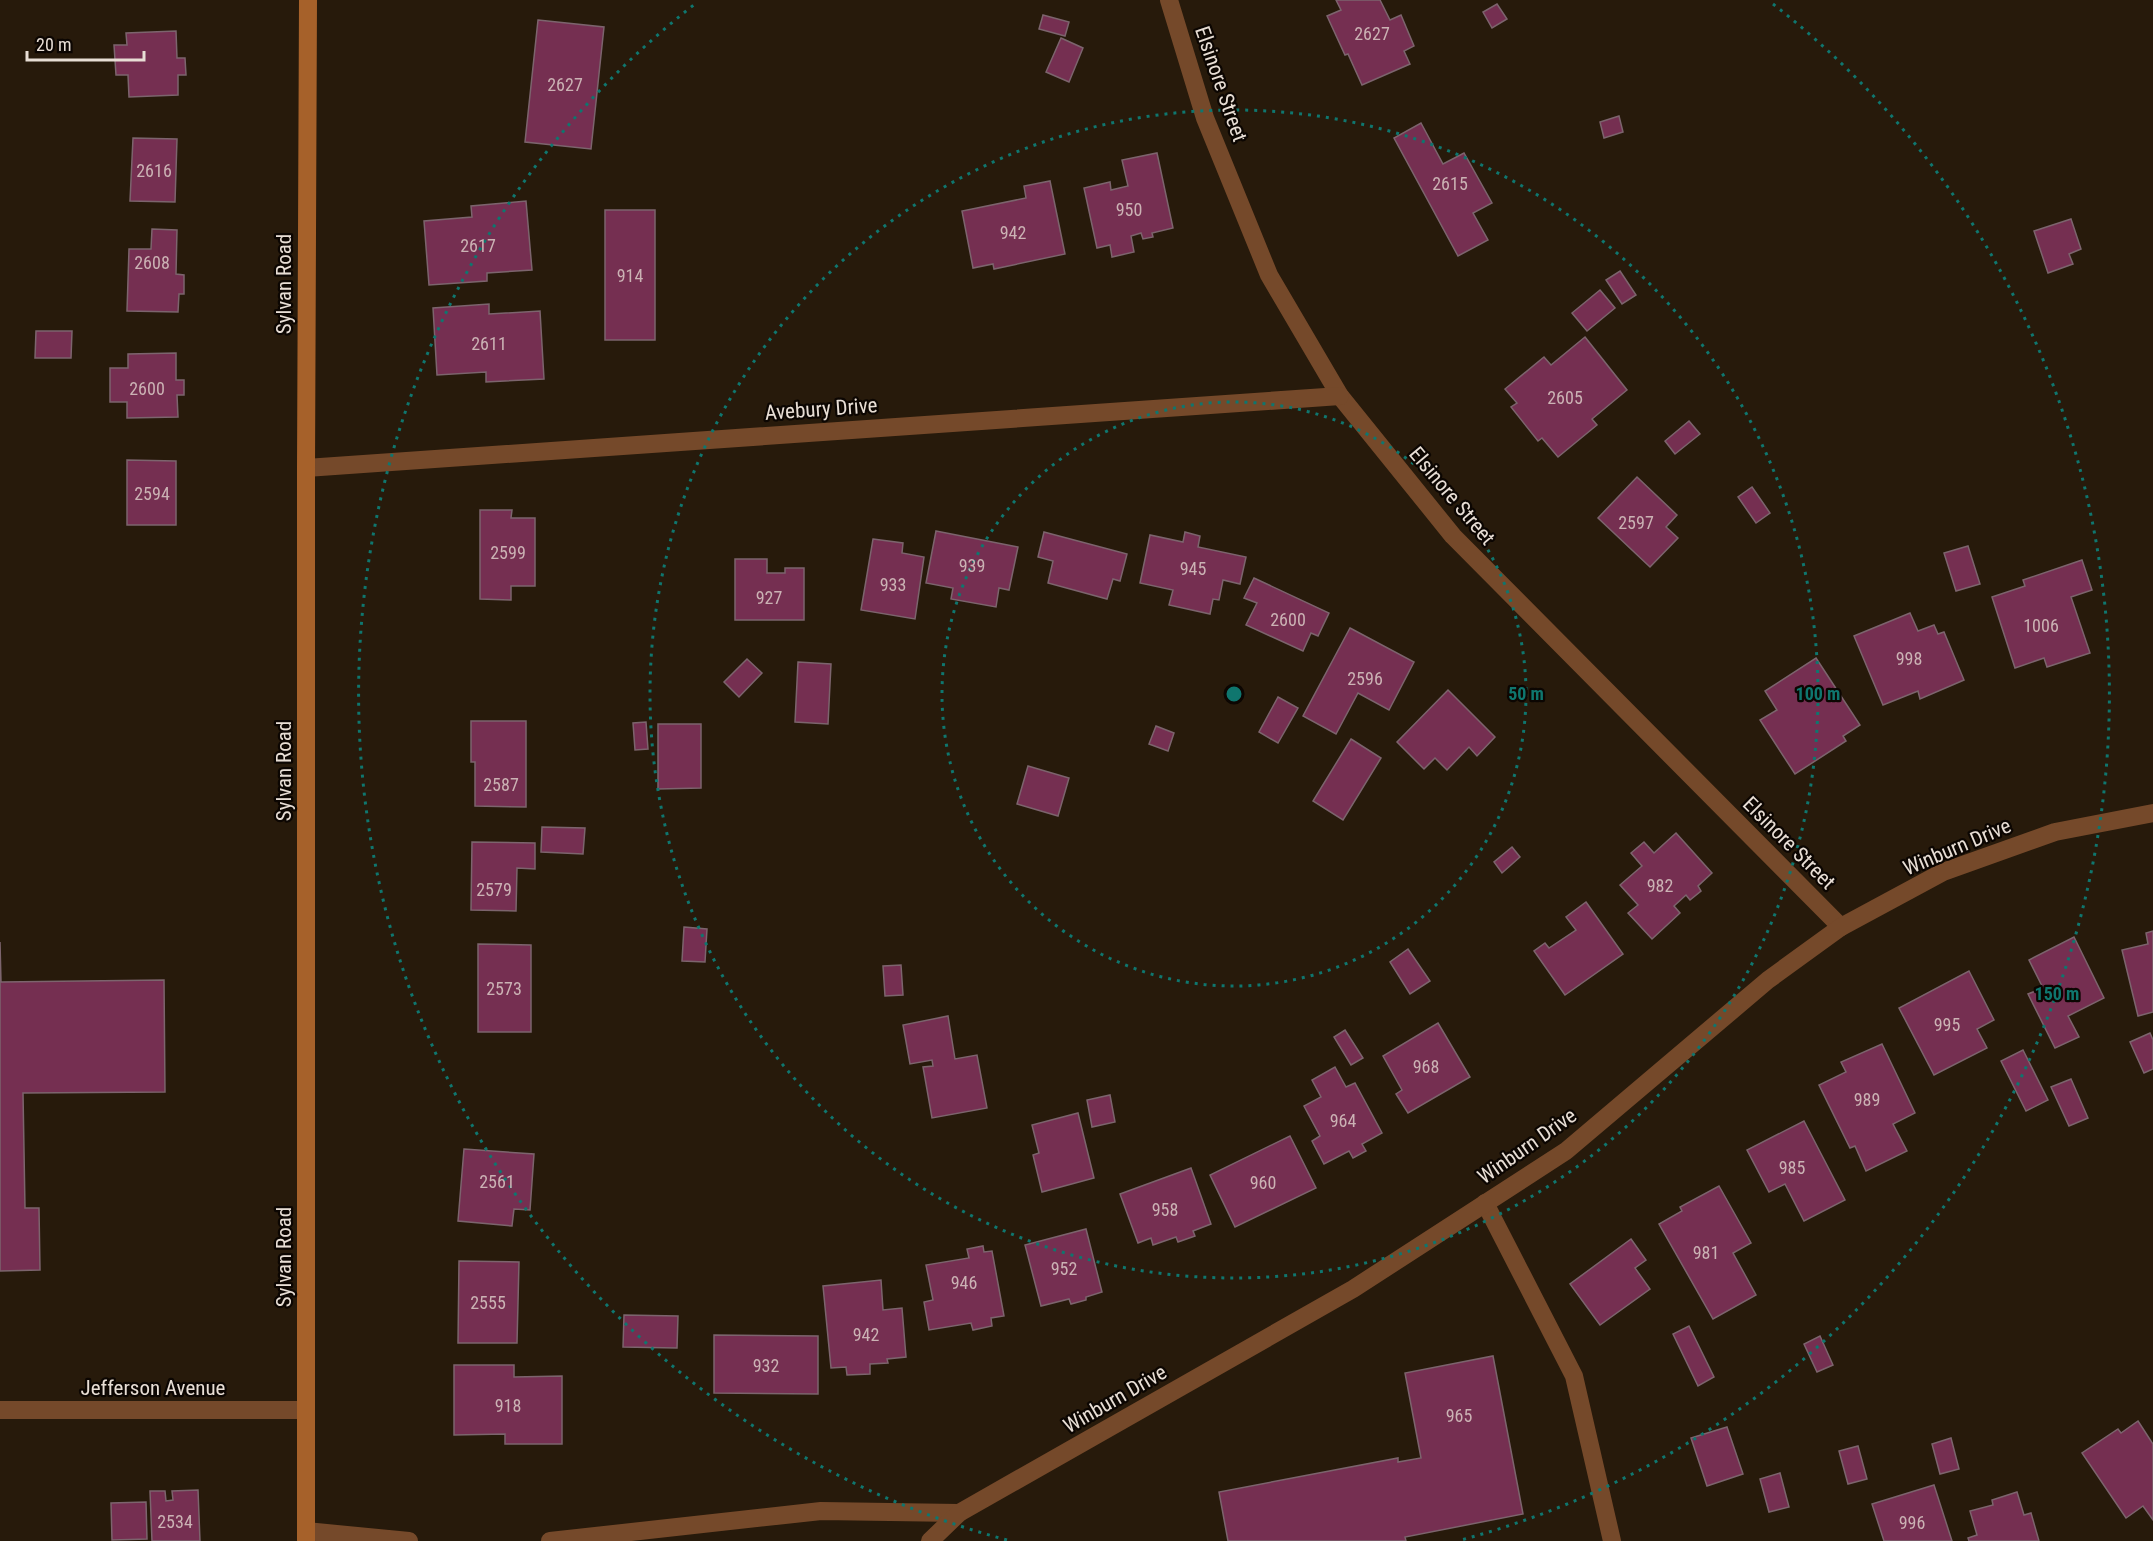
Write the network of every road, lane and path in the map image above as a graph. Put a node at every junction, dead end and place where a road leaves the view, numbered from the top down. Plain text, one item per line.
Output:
1 (308, 0) edge
2 (1169, 0) edge
3 (1340, 396) junction
4 (306, 468) junction
5 (2153, 813) edge
6 (1841, 927) junction
7 (1485, 1203) junction
8 (0, 1410) edge
9 (306, 1410) junction
10 (959, 1513) junction
11 (306, 1536) edge
12 (409, 1541) edge
13 (550, 1541) edge
14 (930, 1541) edge
15 (1612, 1541) edge

1 - 4 main road, Sylvan Road
2 - 3 street, Elsinore Street
3 - 4 street, Avebury Drive
3 - 6 street, Elsinore Street
4 - 9 main road, Sylvan Road
5 - 6 street, Winburn Drive
6 - 7 street, Winburn Drive
7 - 10 street, Winburn Drive
7 - 15 street
8 - 9 street, Jefferson Avenue
9 - 11 main road, Sylvan Road
10 - 13 street
10 - 14 street, Winburn Drive
11 - 12 street

